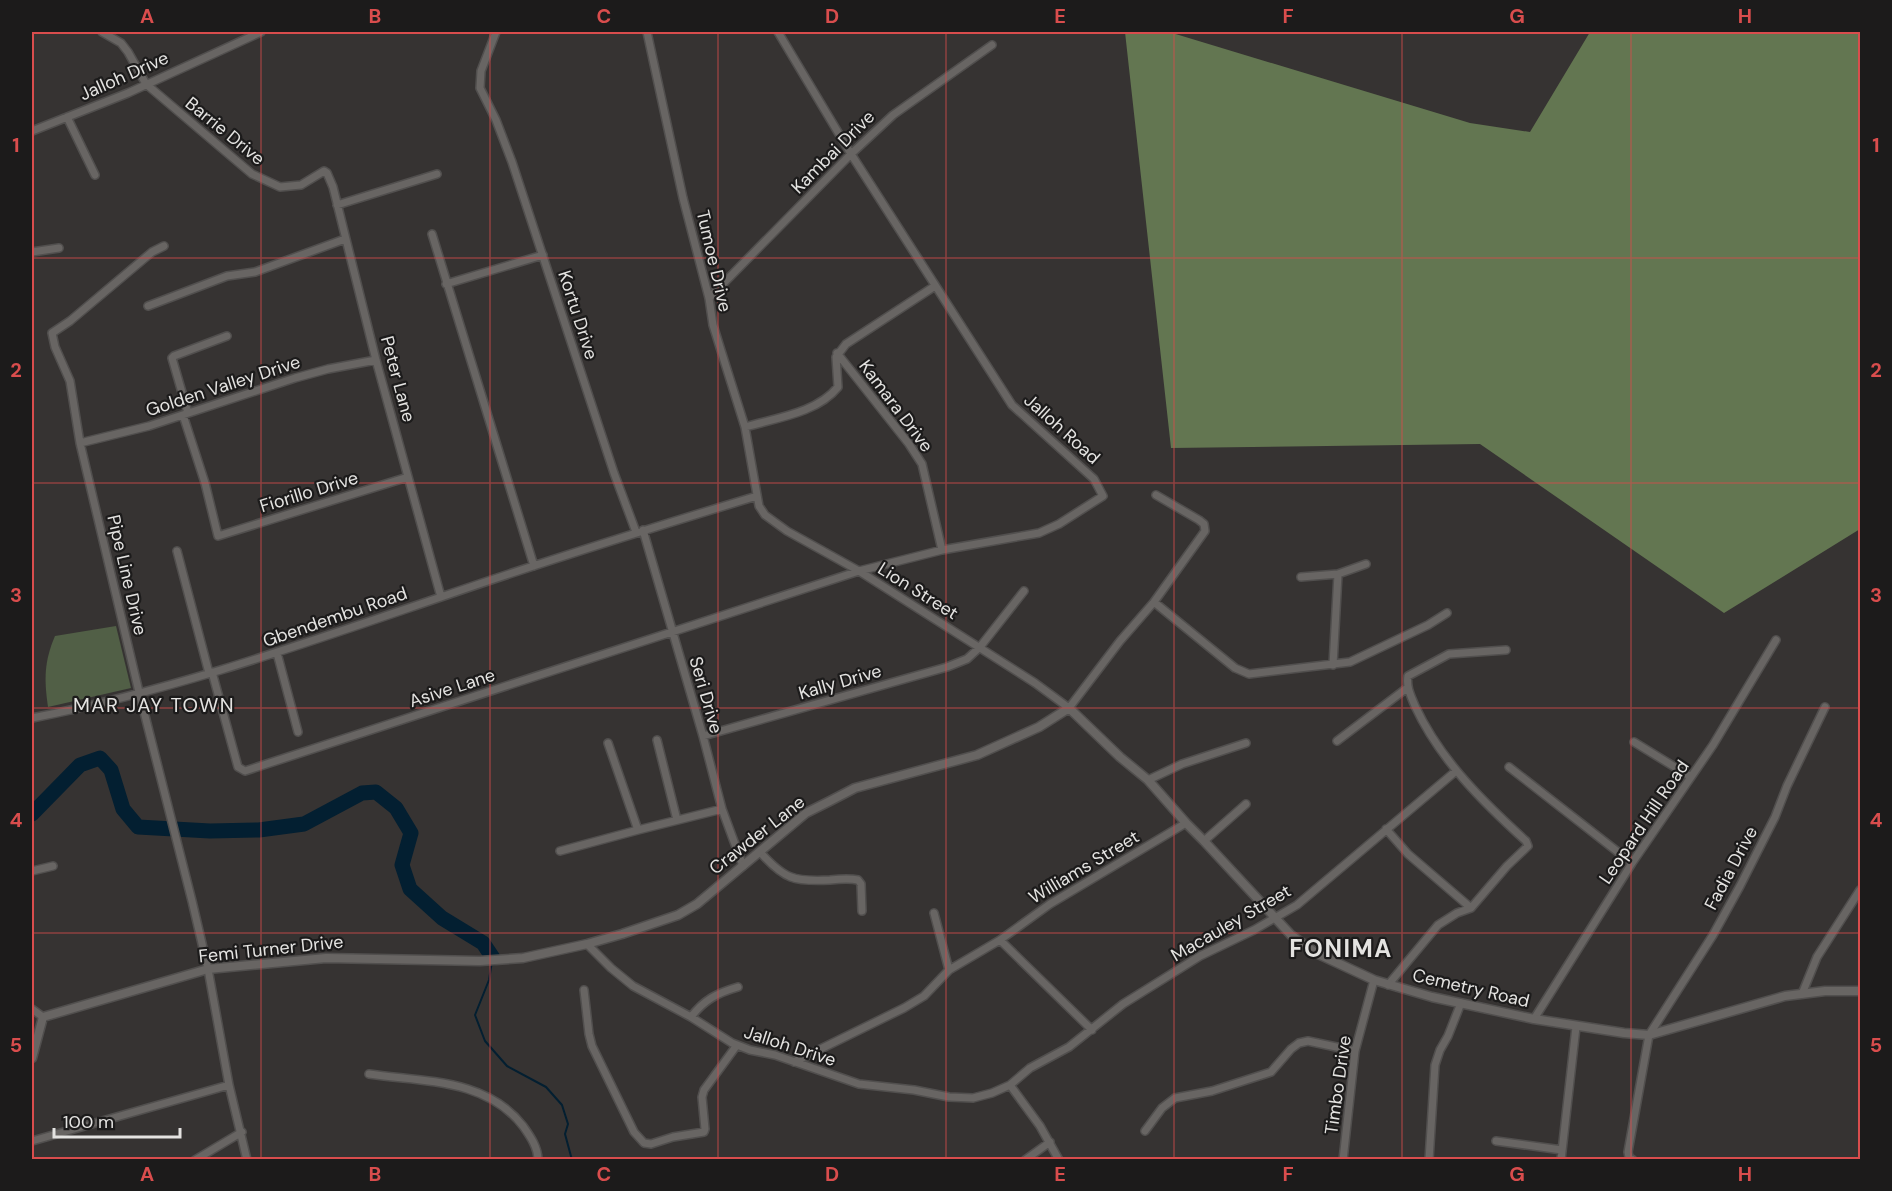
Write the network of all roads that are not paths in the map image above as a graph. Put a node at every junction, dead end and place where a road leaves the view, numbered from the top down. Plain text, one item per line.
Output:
1 (102, 32) edge
2 (261, 32) edge
3 (496, 32) edge
4 (647, 32) edge
5 (777, 32) edge
6 (992, 45) dead end
7 (146, 84) junction
8 (67, 117) junction
9 (32, 131) edge
10 (851, 154) junction
11 (324, 171) joint
12 (437, 174) dead end
13 (95, 175) dead end
14 (337, 205) junction
15 (432, 234) dead end
16 (345, 238) junction
17 (164, 246) dead end
18 (59, 248) dead end
19 (32, 252) edge
20 (543, 255) junction
21 (446, 284) junction
22 (935, 286) junction
23 (709, 298) junction
24 (148, 306) dead end
25 (227, 336) dead end
26 (837, 353) junction
27 (376, 360) junction
28 (185, 414) junction
29 (745, 428) junction
30 (80, 443) junction
31 (408, 477) junction
32 (1156, 495) dead end
33 (757, 496) junction
34 (640, 531) junction
35 (942, 550) junction
36 (177, 551) dead end
37 (1366, 564) dead end
38 (534, 566) junction
39 (859, 571) junction
40 (1338, 574) junction
41 (1301, 577) dead end
42 (1024, 591) dead end
43 (441, 597) junction
44 (1154, 602) junction
45 (1447, 613) dead end
46 (673, 633) junction
47 (1776, 640) dead end
48 (980, 647) junction
49 (1506, 650) dead end
50 (277, 653) junction
51 (1333, 665) junction
52 (210, 673) junction
53 (1407, 688) junction
54 (139, 692) junction
55 (1825, 707) dead end
56 (1070, 708) junction
57 (32, 718) edge
58 (298, 732) dead end
59 (703, 736) junction
60 (657, 740) dead end
61 (1337, 741) dead end
62 (1634, 742) dead end
63 (608, 743) dead end
64 (1246, 743) dead end
65 (1509, 767) dead end
66 (1456, 771) junction
67 (1691, 777) junction
68 (1148, 780) junction
69 (1246, 804) dead end
70 (722, 809) junction
71 (677, 820) junction
72 (1186, 823) junction
73 (1386, 829) junction
74 (638, 830) junction
75 (1204, 841) junction
76 (560, 851) dead end
77 (760, 852) junction
78 (1632, 863) junction
79 (54, 866) dead end
80 (742, 866) junction
81 (32, 871) edge
82 (1860, 890) edge
83 (1472, 908) junction
84 (862, 911) dead end
85 (933, 912) dead end
86 (1274, 918) junction
87 (1000, 940) junction
88 (587, 944) junction
89 (496, 960) joint
90 (208, 969) junction
91 (949, 970) junction
92 (1374, 980) junction
93 (1388, 985) junction
94 (738, 987) dead end
95 (584, 990) dead end
96 (1860, 991) edge
97 (1802, 994) junction
98 (1461, 1004) junction
99 (32, 1009) edge
100 (43, 1017) junction
101 (691, 1017) junction
102 (1534, 1019) junction
103 (1576, 1027) junction
104 (1092, 1030) junction
105 (1649, 1035) junction
106 (737, 1045) junction
107 (1354, 1051) junction
108 (32, 1058) edge
109 (794, 1062) junction
110 (369, 1074) dead end
111 (229, 1085) junction
112 (1010, 1085) junction
113 (1145, 1131) dead end
114 (242, 1132) junction
115 (32, 1141) edge
116 (1496, 1141) dead end
117 (1050, 1142) junction
118 (1562, 1150) junction
119 (195, 1160) edge
120 (247, 1160) edge
121 (538, 1160) edge
122 (1025, 1160) edge
123 (1059, 1160) edge
124 (1343, 1160) edge
125 (1429, 1160) edge
126 (1561, 1160) edge
127 (1633, 1160) edge

1 - 7 street
2 - 7 street, Jalloh Drive
3 - 20 street, Kortu Drive
4 - 23 street, Tumoe Drive
5 - 10 street, Jalloh Road
6 - 10 street, Kambai Drive
7 - 8 street, Jalloh Drive
7 - 11 street, Barrie Drive
8 - 9 street, Jalloh Drive
8 - 13 street
10 - 22 street, Jalloh Road
10 - 23 street, Kambai Drive
11 - 14 street, Peter Lane
12 - 14 street
14 - 16 street, Peter Lane
15 - 21 street
16 - 24 street
16 - 27 street, Peter Lane
17 - 30 street, Pipe Line Drive
18 - 19 street
20 - 21 street
20 - 34 street, Kortu Drive
21 - 38 street
22 - 26 street
22 - 35 street, Jalloh Road
23 - 29 street, Tumoe Drive
25 - 28 street
26 - 29 street
26 - 35 street, Kamara Drive
27 - 28 street, Golden Valley Drive
27 - 31 street, Peter Lane
28 - 30 street, Golden Valley Drive
28 - 31 street, Fiorillo Drive
29 - 33 street, Tumoe Drive
30 - 54 street, Pipe Line Drive
31 - 43 street, Peter Lane
32 - 44 street
33 - 34 street, Gbendembu Road
33 - 39 street, Lion Street
34 - 38 street, Gbendembu Road
34 - 46 street, Seri Drive
35 - 39 street, Jalloh Road
36 - 52 street
37 - 40 street
38 - 43 street, Gbendembu Road
39 - 46 street, Jalloh Road
39 - 48 street, Lion Street
40 - 41 street
40 - 51 street
42 - 48 street, Kally Drive
43 - 50 street, Gbendembu Road
44 - 51 street
44 - 56 street
45 - 51 street
46 - 52 street, Asive Lane
46 - 59 street, Seri Drive
47 - 67 street, Leopard Hill Road
48 - 56 street, Lion Street
48 - 59 street, Kally Drive
49 - 53 street
50 - 52 street, Gbendembu Road
50 - 58 street
52 - 54 street, Gbendembu Road
53 - 61 street
53 - 66 street
54 - 57 street, Gbendembu Road
54 - 90 street, Pipe Line Drive
55 - 105 street, Fadia Drive
56 - 68 street, Cemetry Road
56 - 77 street, Crawder Lane
59 - 70 street, Seri Drive
60 - 71 street
62 - 67 street
63 - 74 street
64 - 68 street
65 - 78 street
66 - 73 street, Macauley Street
66 - 83 street
67 - 78 street, Leopard Hill Road
68 - 72 street, Cemetry Road
69 - 75 street
70 - 71 street
70 - 80 street, Seri Drive
71 - 74 street
72 - 75 street, Cemetry Road
72 - 87 street, Williams Street
73 - 83 street
73 - 86 street, Macauley Street
74 - 76 street
75 - 86 street, Cemetry Road
77 - 80 street, Crawder Lane
77 - 84 street
78 - 102 street, Leopard Hill Road
79 - 81 street
80 - 88 street, Crawder Lane
82 - 97 street
83 - 93 street
85 - 91 street
86 - 92 street, Cemetry Road
86 - 104 street, Macauley Street
87 - 91 street, Williams Street
87 - 104 street
88 - 89 street, Crawder Lane
88 - 101 street, Jalloh Drive
89 - 90 street, Femi Turner Drive
90 - 100 street, Femi Turner Drive
90 - 111 street, Pipe Line Drive
91 - 109 street, Williams Street
92 - 93 street, Cemetry Road
92 - 107 street, Timbo Drive
93 - 98 street, Cemetry Road
94 - 101 street
95 - 106 street
96 - 97 street, Cemetry Road
97 - 105 street, Cemetry Road
98 - 102 street, Cemetry Road
98 - 125 street
99 - 100 street
100 - 108 street
101 - 106 street, Jalloh Drive
102 - 103 street, Cemetry Road
103 - 105 street, Cemetry Road
103 - 118 street
104 - 112 street, Macauley Street
105 - 127 street
106 - 109 street, Jalloh Drive
107 - 113 street
107 - 124 street, Timbo Drive
109 - 112 street, Jalloh Drive
110 - 121 street
111 - 114 street, Pipe Line Drive
111 - 115 street
112 - 117 street
114 - 119 street
114 - 120 street, Pipe Line Drive
116 - 118 street
117 - 122 street
117 - 123 street
118 - 126 street

